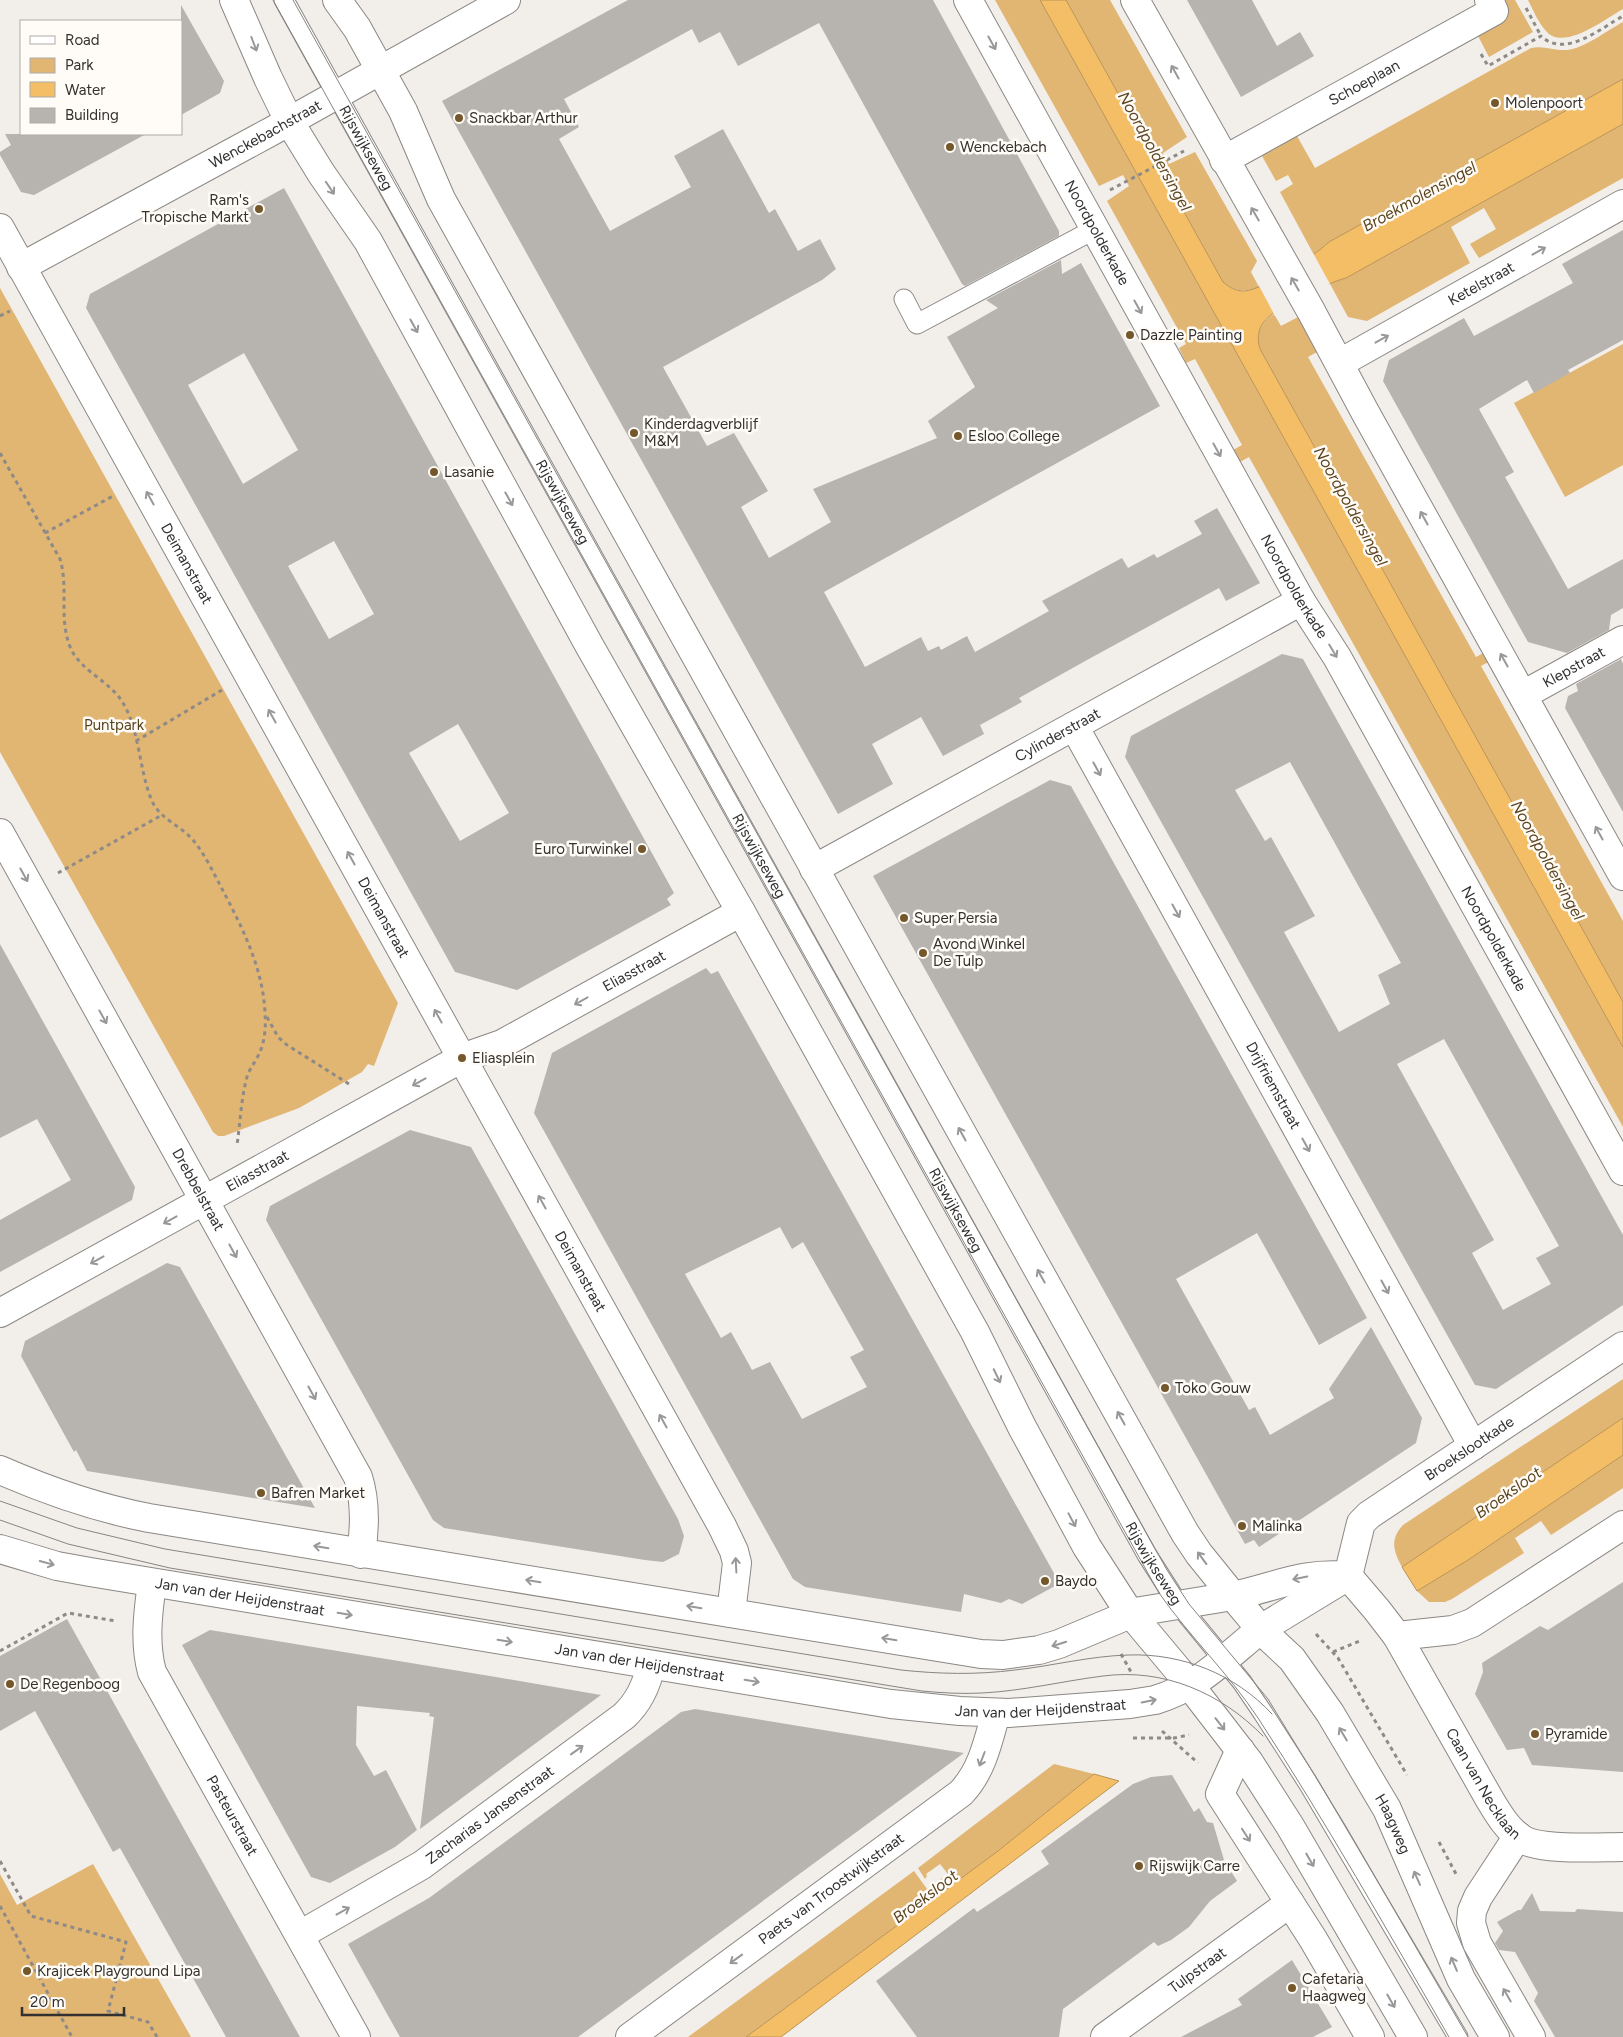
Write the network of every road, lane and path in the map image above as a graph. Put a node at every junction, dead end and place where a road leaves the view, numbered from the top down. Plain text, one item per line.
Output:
1 (234, 0) edge
2 (284, 0) edge
3 (337, 0) edge
4 (506, 0) edge
5 (968, 0) edge
6 (1135, 0) edge
7 (1491, 6) edge
8 (1525, 7) dead end
9 (1623, 16) edge
10 (1466, 27) junction
11 (1541, 36) junction
12 (381, 70) junction
13 (336, 95) junction
14 (289, 121) junction
15 (1170, 159) dead end
16 (1224, 160) junction
17 (1126, 182) dead end
18 (1623, 204) edge
19 (0, 228) edge
20 (1095, 229) junction
21 (21, 267) junction
22 (904, 299) dead end
23 (1340, 362) junction
24 (0, 453) edge
25 (120, 492) dead end
26 (45, 533) junction
27 (1301, 601) junction
28 (1623, 640) edge
29 (224, 689) dead end
30 (1523, 695) junction
31 (1074, 726) junction
32 (136, 741) junction
33 (162, 815) junction
34 (0, 833) edge
35 (814, 869) junction
36 (1623, 876) edge
37 (24, 877) junction
38 (741, 912) junction
39 (266, 1014) junction
40 (462, 1058) junction
41 (354, 1085) dead end
42 (1623, 1171) edge
43 (232, 1186) junction
44 (205, 1200) junction
45 (0, 1313) edge
46 (1623, 1346) edge
47 (1473, 1446) junction
48 (0, 1470) edge
49 (1623, 1525) edge
50 (0, 1549) edge
51 (361, 1554) junction
52 (1348, 1576) junction
53 (152, 1582) junction
54 (1233, 1596) junction
55 (1179, 1605) junction
56 (731, 1613) junction
57 (1131, 1614) junction
58 (148, 1626) junction
59 (1261, 1629) junction
60 (1397, 1636) junction
61 (0, 1651) edge
62 (1225, 1660) junction
63 (651, 1665) junction
64 (1190, 1686) junction
65 (996, 1712) junction
66 (1240, 1750) junction
67 (1518, 1836) junction
68 (1623, 1847) edge
69 (0, 1861) edge
70 (1290, 1903) junction
71 (0, 1906) edge
72 (300, 1935) junction
73 (1115, 2030) edge
74 (72, 2037) edge
75 (157, 2037) edge
76 (356, 2037) edge
77 (630, 2037) edge
78 (1370, 2037) edge
79 (1413, 2037) edge
80 (1458, 2037) edge
81 (1495, 2037) edge
82 (1532, 2037) edge

1 -> 14 street
2 - 13 lane, Rijswijkseweg
3 - 12 street
4 - 12 street, Wenckebachstraat
5 -> 20 street, Noordpolderkade
16 -> 6 street
7 - 10 street, Schoeplaan
8 - 11 path
9 - 11 path
10 - 11 path
10 - 16 street, Schoeplaan
12 - 13 street, Wenckebachstraat
12 - 35 street
13 - 14 street, Wenckebachstraat
13 - 55 lane, Rijswijkseweg
14 - 21 street, Wenckebachstraat
14 -> 38 street
15 - 17 path
23 -> 16 street
23 -> 18 street, Ketelstraat
19 - 21 street, Deimanstraat
20 - 22 lane
20 -> 27 street, Noordpolderkade
40 -> 21 street, Deimanstraat
30 -> 23 street
24 - 26 path
25 - 26 path
26 - 32 path
27 - 31 street, Cylinderstraat
27 -> 42 street, Noordpolderkade
28 - 30 street, Klepstraat
29 - 32 path
36 -> 30 street
31 - 35 street, Cylinderstraat
31 -> 47 street, Drijfriemstraat
32 - 33 path
33 - 37 path
33 - 39 path
34 -> 37 street, Drebbelstraat
54 -> 35 street
37 -> 44 street, Drebbelstraat
38 -> 40 street, Eliasstraat
38 -> 57 street
39 - 41 path
39 - 43 path
40 -> 43 street, Eliasstraat
56 -> 40 street, Deimanstraat
43 - 44 street, Eliasstraat
44 -> 45 street, Eliasstraat
44 -> 51 street, Drebbelstraat
46 - 47 street, Broekslootkade
47 - 52 street, Broekslootkade
51 -> 48 street
49 - 60 street
50 -> 53 street, Jan van der Heijdenstraat
56 -> 51 street
52 -> 54 street
52 - 59 street
52 - 60 street
53 - 58 street, Pasteurstraat
53 -> 63 street, Jan van der Heijdenstraat
54 - 55 street
54 - 59 street
55 - 57 street
55 - 62 lane, Rijswijkseweg
57 -> 56 street
57 - 64 street
58 - 61 path
58 - 72 street, Pasteurstraat
59 - 62 street, Jan van der Heijdenstraat
81 -> 59 street, Haagweg
60 - 67 street, Caan van Necklaan
62 - 64 street, Jan van der Heijdenstraat
62 - 80 lane, Rijswijkseweg
63 -> 65 street, Jan van der Heijdenstraat
72 -> 63 street, Zacharias Jansenstraat
65 -> 64 street, Jan van der Heijdenstraat
64 -> 66 street
65 -> 77 street, Paets van Troostwijkstraat
66 -> 70 street
66 -> 79 street
67 - 68 street, Caan van Necklaan
82 -> 67 street
69 - 75 path
70 - 73 street, Tulpstraat
70 - 78 street
71 - 74 path
72 - 76 street, Pasteurstraat

